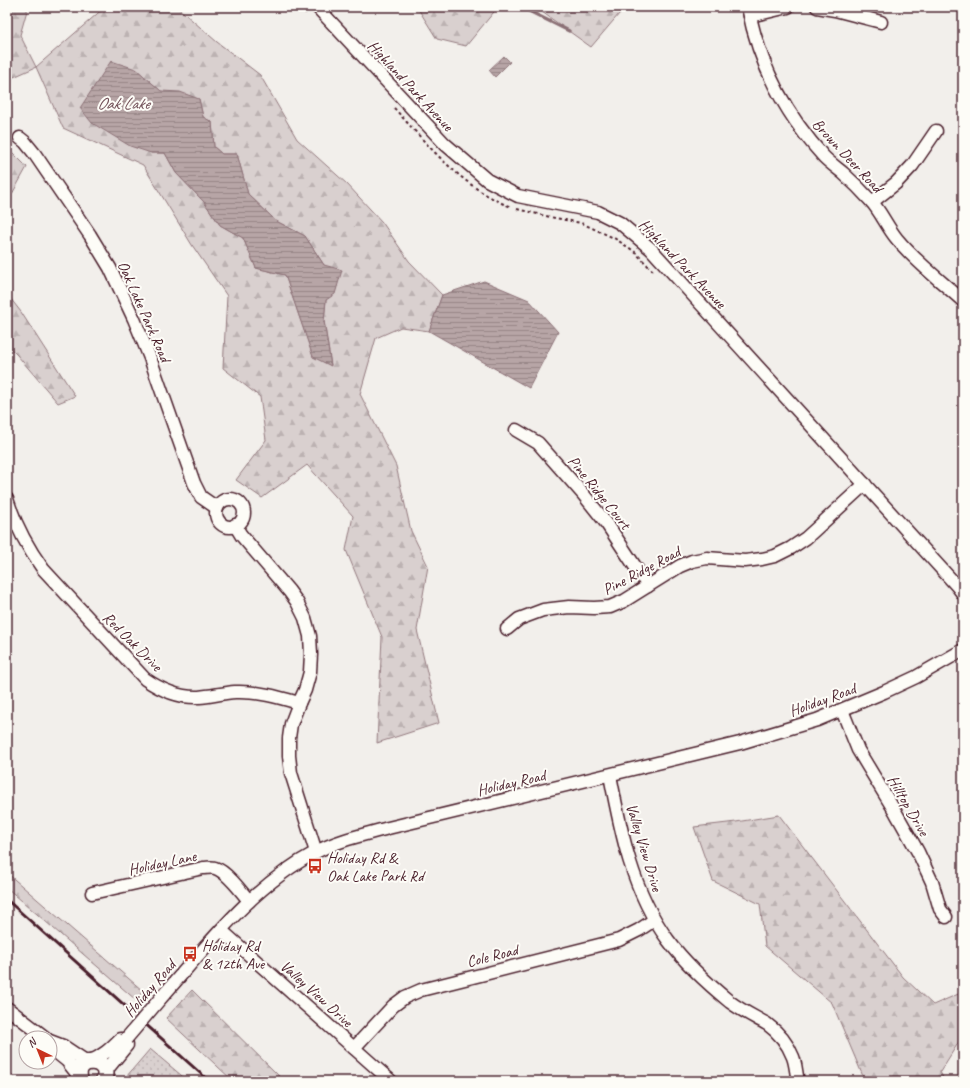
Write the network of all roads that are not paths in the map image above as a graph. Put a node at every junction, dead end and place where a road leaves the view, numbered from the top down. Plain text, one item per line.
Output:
1 (317, 7) edge
2 (788, 7) edge
3 (817, 7) edge
4 (749, 11) edge
5 (881, 22) dead end
6 (936, 131) dead end
7 (20, 138) dead end
8 (872, 202) junction
9 (963, 301) edge
10 (516, 430) dead end
11 (865, 484) junction
12 (7, 498) edge
13 (217, 508) junction
14 (235, 525) junction
15 (648, 586) junction
16 (963, 594) edge
17 (507, 629) dead end
18 (963, 650) edge
19 (299, 703) junction
20 (842, 710) junction
21 (610, 775) junction
22 (316, 852) junction
23 (92, 893) dead end
24 (249, 901) junction
25 (946, 917) dead end
26 (654, 920) junction
27 (221, 930) junction
28 (7, 1008) edge
29 (36, 1030) edge
30 (126, 1039) junction
31 (58, 1044) edge
32 (354, 1048) junction
33 (58, 1053) edge
34 (88, 1062) junction
35 (106, 1077) edge
36 (79, 1080) edge
37 (391, 1081) edge
38 (798, 1081) edge

1 - 11 street, Highland Park Avenue
2 - 4 street
3 - 5 street
4 - 8 street, Brown Deer Road
6 - 8 street
7 - 13 street, Oak Lake Park Road
8 - 9 street, Brown Deer Road
10 - 15 street, Pine Ridge Court
11 - 15 street, Pine Ridge Road
11 - 16 street, Highland Park Avenue
12 - 19 street, Red Oak Drive
13 - 14 street
13 - 14 street
14 - 19 street
15 - 17 street, Pine Ridge Road
18 - 20 street, Holiday Road
19 - 22 street
20 - 21 street, Holiday Road
20 - 25 street, Hilltop Drive
21 - 22 street, Holiday Road
21 - 26 street, Valley View Drive
22 - 24 street, Holiday Road
23 - 24 street, Holiday Lane
24 - 27 street, Holiday Road
26 - 32 street, Cole Road
26 - 38 street, Valley View Drive
27 - 30 street, Holiday Road, bridge
27 - 32 street, Valley View Drive
28 - 29 street
30 - 34 street, Holiday Road
30 - 35 street, Holiday Road
31 - 34 street
32 - 37 street, Valley View Drive
33 - 36 street
34 - 35 main road
34 - 36 main road

